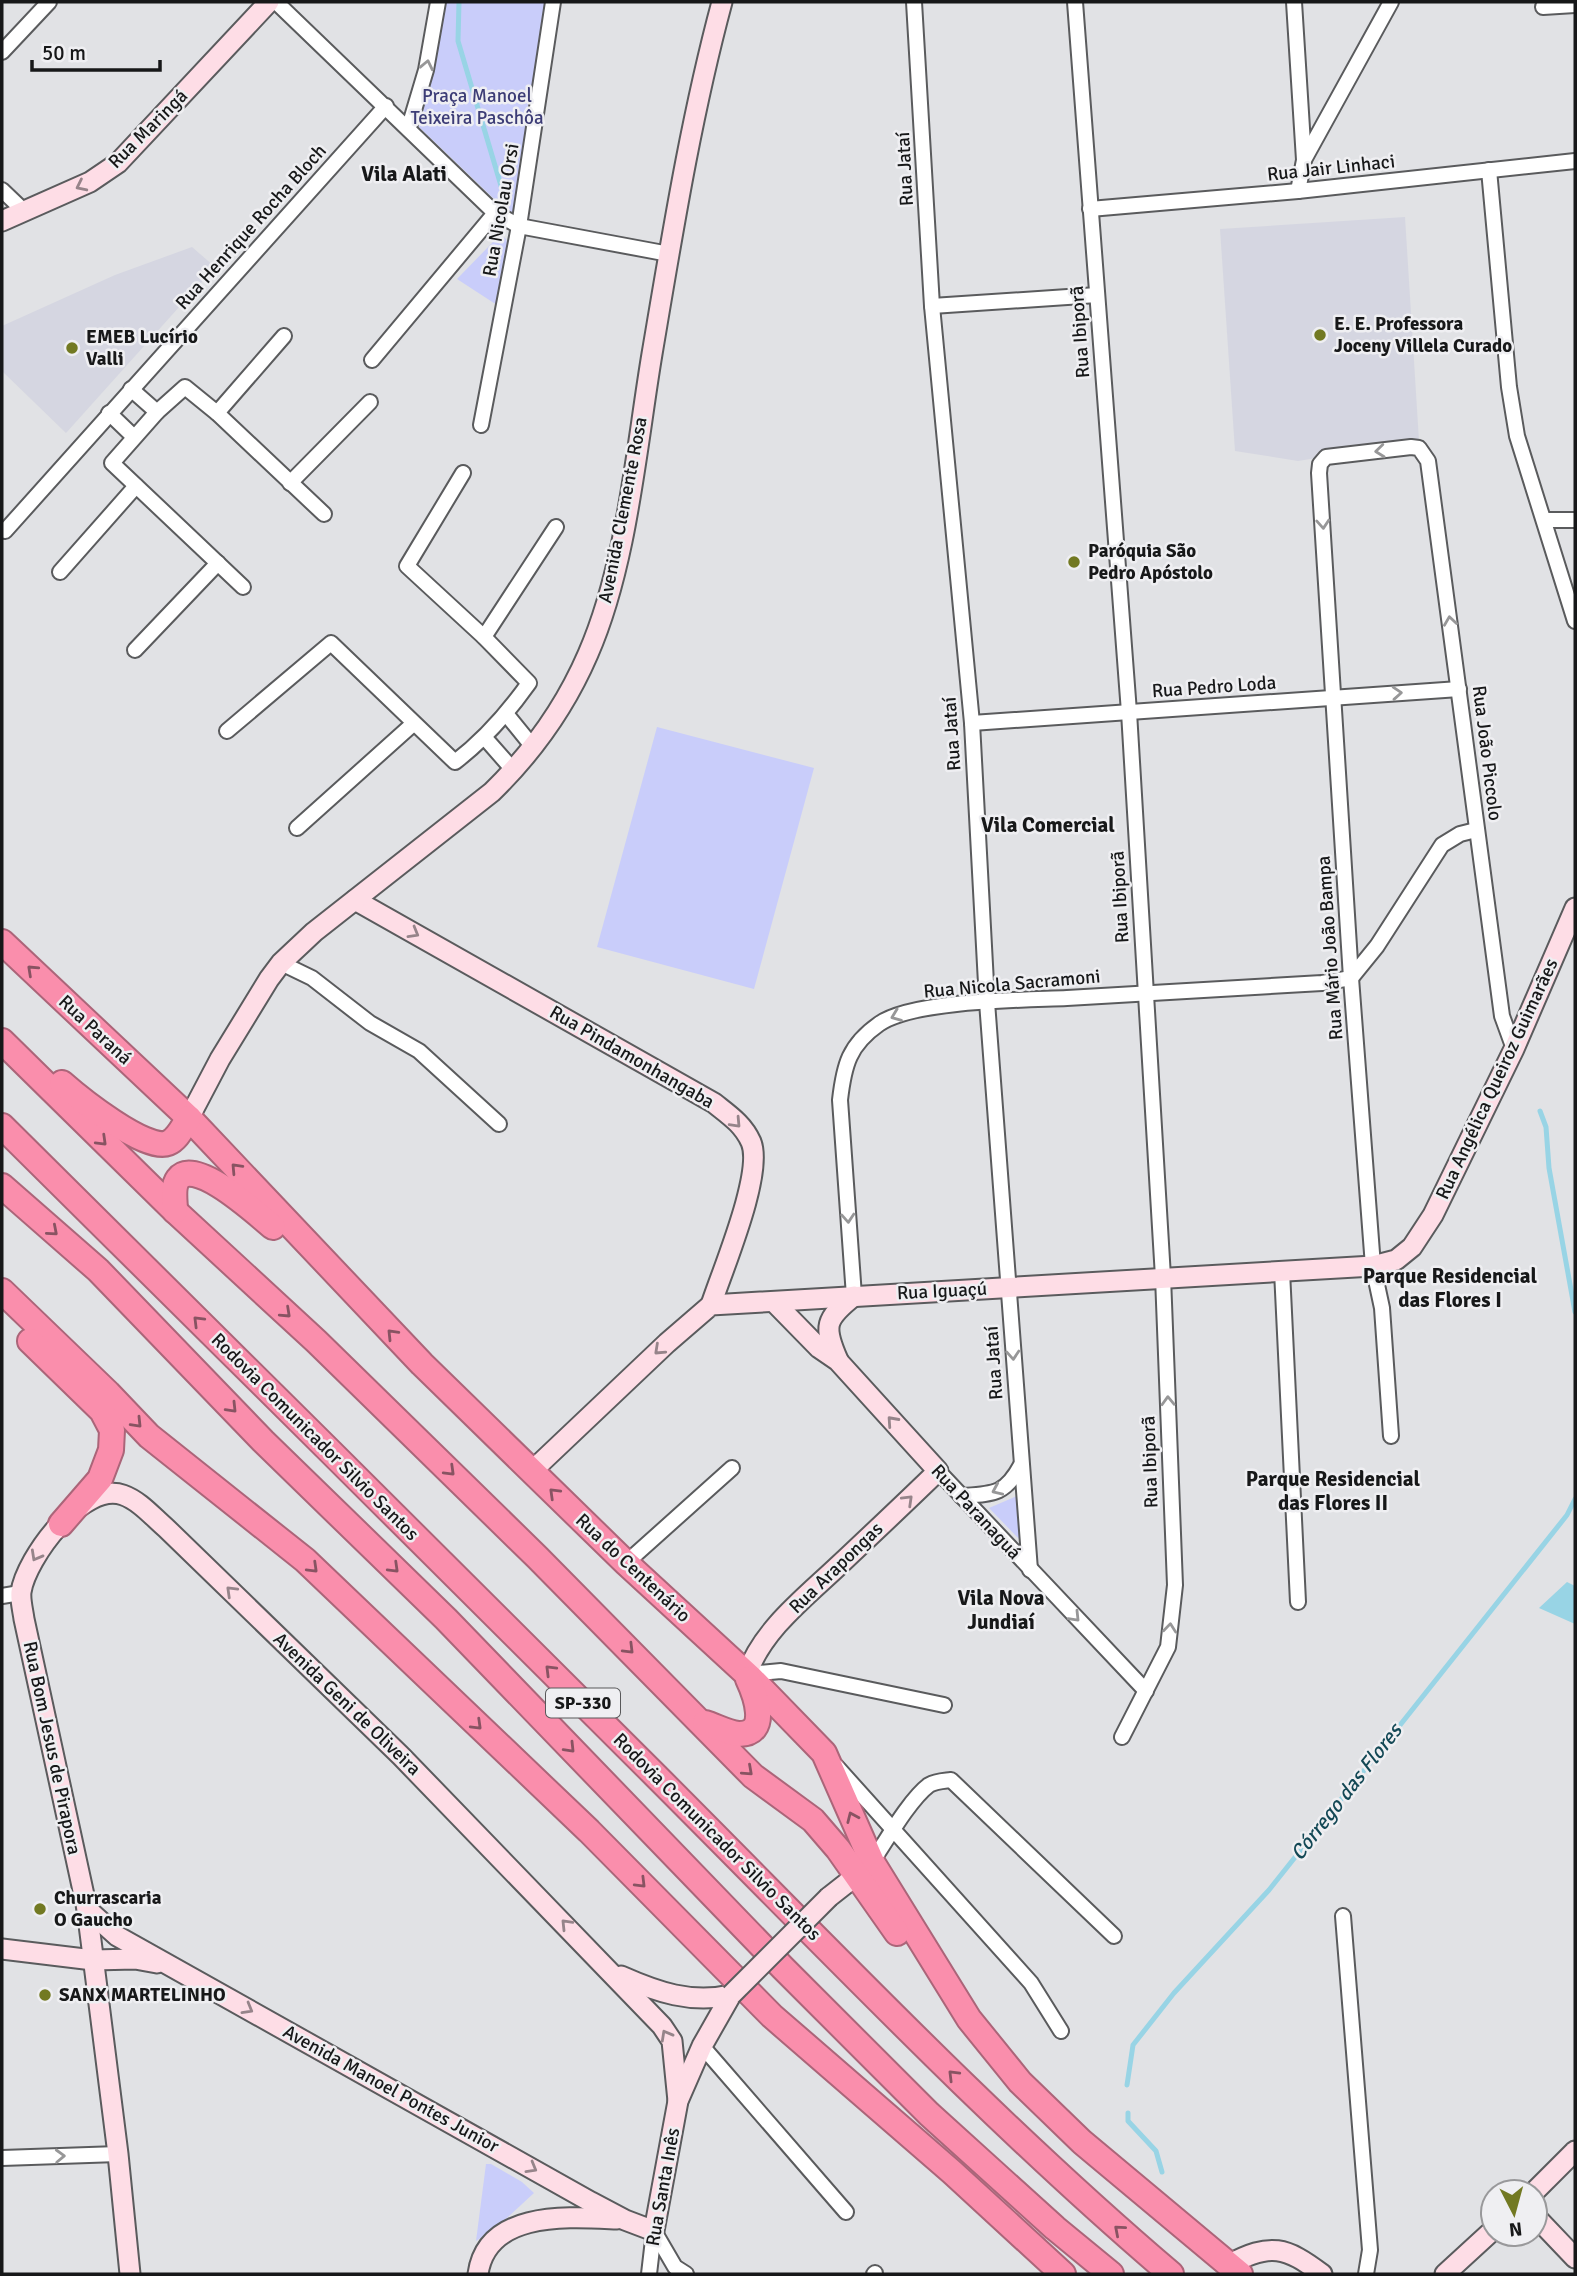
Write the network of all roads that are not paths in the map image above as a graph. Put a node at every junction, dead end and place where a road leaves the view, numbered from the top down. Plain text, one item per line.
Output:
1 (49, 2) edge
2 (269, 2) edge
3 (276, 2) edge
4 (438, 2) edge
5 (553, 2) edge
6 (722, 2) edge
7 (914, 2) edge
8 (1075, 2) edge
9 (1294, 2) edge
10 (1391, 2) edge
11 (1575, 5) edge
12 (1543, 7) dead end
13 (2, 52) edge
14 (386, 106) junction
15 (409, 127) junction
16 (1304, 160) junction
17 (1575, 161) edge
18 (1489, 170) junction
19 (2, 190) edge
20 (1298, 191) junction
21 (1090, 209) junction
22 (25, 212) junction
23 (495, 213) junction
24 (2, 221) edge
25 (519, 226) junction
26 (669, 254) junction
27 (1097, 295) junction
28 (932, 306) junction
29 (284, 336) dead end
30 (372, 360) dead end
31 (131, 389) junction
32 (370, 402) dead end
33 (157, 412) junction
34 (109, 413) junction
35 (217, 413) junction
36 (481, 425) dead end
37 (134, 437) junction
38 (1326, 457) joint
39 (463, 473) dead end
40 (290, 483) junction
41 (136, 486) junction
42 (324, 514) dead end
43 (1544, 520) junction
44 (1575, 520) edge
45 (556, 527) dead end
46 (5, 531) dead end
47 (218, 563) junction
48 (60, 572) dead end
49 (243, 587) dead end
50 (1575, 621) edge
51 (484, 637) junction
52 (135, 650) dead end
53 (1459, 689) junction
54 (1334, 698) junction
55 (1129, 712) junction
56 (507, 715) junction
57 (972, 723) junction
58 (413, 724) junction
59 (227, 731) dead end
60 (485, 738) junction
61 (533, 747) junction
62 (514, 771) junction
63 (297, 828) dead end
64 (1476, 830) junction
65 (355, 900) junction
66 (1575, 908) edge
67 (2, 942) edge
68 (281, 963) junction
69 (1351, 978) junction
70 (1145, 993) junction
71 (987, 1002) junction
72 (2, 1034) edge
73 (2, 1041) edge
74 (1514, 1049) junction
75 (189, 1118) junction
76 (499, 1124) dead end
77 (2, 1126) edge
78 (2, 1186) edge
79 (175, 1211) junction
80 (1412, 1247) joint
81 (1373, 1266) junction
82 (1282, 1271) junction
83 (1163, 1277) junction
84 (1008, 1287) junction
85 (349, 1290) junction
86 (854, 1296) junction
87 (10, 1299) edge
88 (774, 1301) junction
89 (711, 1305) junction
90 (838, 1361) junction
91 (1391, 1436) dead end
92 (1021, 1465) junction
93 (732, 1468) dead end
94 (532, 1471) junction
95 (938, 1471) junction
96 (961, 1496) junction
97 (61, 1524) junction
98 (626, 1563) junction
99 (1030, 1570) junction
100 (11, 1595) edge
101 (1298, 1602) dead end
102 (747, 1674) junction
103 (1146, 1690) junction
104 (944, 1705) dead end
105 (701, 1721) junction
106 (1122, 1737) dead end
107 (824, 1753) junction
108 (894, 1828) junction
109 (838, 1849) junction
110 (865, 1869) junction
111 (829, 1897) junction
112 (87, 1909) junction
113 (1343, 1916) dead end
114 (1114, 1936) dead end
115 (2, 1949) edge
116 (93, 1960) junction
117 (174, 1967) junction
118 (613, 1973) junction
119 (731, 1995) junction
120 (1061, 2031) dead end
121 (702, 2046) junction
122 (678, 2101) junction
123 (1575, 2151) edge
124 (118, 2154) junction
125 (2, 2158) edge
126 (1548, 2178) edge
127 (846, 2212) dead end
128 (625, 2220) junction
129 (1055, 2228) junction
130 (654, 2231) junction
131 (1549, 2231) edge
132 (1479, 2243) edge
133 (1575, 2258) edge
134 (1234, 2270) edge
135 (130, 2274) edge
136 (478, 2274) edge
137 (649, 2274) edge
138 (686, 2274) edge
139 (1063, 2274) edge
140 (1099, 2274) edge
141 (1111, 2274) edge
142 (1171, 2274) edge
143 (1322, 2274) edge
144 (1366, 2274) edge
145 (1445, 2274) edge

1 - 13 street
2 -> 22 street, Rua Maringá
3 - 14 street
15 -> 4 street
5 - 25 street, Rua Nicolau Orsi
6 - 26 street, Avenida Clemente Rosa
7 - 28 street, Rua Jataí
8 - 21 street, Rua Ibiporã
9 - 16 street
10 - 16 street
11 - 12 street
14 - 15 street
14 - 31 street, Rua Henrique Rocha Bloch
15 - 23 street
16 - 20 street
17 - 18 street, Rua Jair Linhaci
18 - 20 street, Rua Jair Linhaci
18 - 43 street
19 - 22 street
20 - 21 street, Rua Jair Linhaci
21 - 27 street, Rua Ibiporã
22 - 24 street, Rua Maringá
23 - 25 street
23 - 30 street
25 - 26 street
25 - 36 street, Rua Nicolau Orsi
26 - 61 street, Avenida Clemente Rosa
27 - 28 street
27 - 55 street, Rua Ibiporã
28 - 57 street, Rua Jataí
29 - 35 street
31 - 33 street
31 - 34 street, Rua Henrique Rocha Bloch
32 - 40 street
33 - 35 street
33 - 37 street
34 - 37 street
34 - 46 street, Rua Henrique Rocha Bloch
35 - 40 street
37 - 41 street
53 -> 38 street, Rua João Piccolo
38 -> 54 street, Rua Mário João Bampa
39 - 51 street
40 - 42 street
41 - 47 street
41 - 48 street
43 - 44 street
43 - 50 street
45 - 51 street
47 - 49 street
47 - 52 street
51 - 56 street
54 -> 53 street, Rua Pedro Loda
53 - 64 street, Rua João Piccolo
54 - 55 street, Rua Pedro Loda
54 - 69 street, Rua Mário João Bampa
55 - 57 street, Rua Pedro Loda
55 - 70 street, Rua Ibiporã
56 - 60 street
56 - 61 street
57 - 71 street, Rua Jataí
58 - 59 street
58 - 60 street
58 - 63 street
60 - 62 street
61 - 62 street, Avenida Clemente Rosa
62 - 65 street, Avenida Clemente Rosa
64 - 69 street
64 - 74 street, Rua João Piccolo
65 - 68 street, Avenida Clemente Rosa
65 -> 89 street, Rua Pindamonhangaba
66 - 74 street, Rua Angélica Queiroz Guimarães
75 -> 67 highway, Rua Paraná
68 - 75 street, Avenida Clemente Rosa
68 - 76 street
69 - 70 street, Rua Nicola Sacramoni
69 - 81 street, Rua Mário João Bampa
70 - 71 street, Rua Nicola Sacramoni
70 - 83 street, Rua Ibiporã
71 - 84 street, Rua Jataí
71 -> 86 street, Rua Nicola Sacramoni
72 - 75 highway
73 -> 79 highway
74 - 80 street, Rua Angélica Queiroz Guimarães
85 -> 75 highway, Rua do Centenário
142 -> 77 highway, Rodovia Comunicador Silvio Santos / SP-330
78 -> 129 highway, Rodovia Comunicador Silvio Santos / SP-330
79 - 85 highway
79 -> 105 highway
80 - 81 street, Rua Iguaçú
81 - 82 street, Rua Iguaçú
81 - 91 street, Rua Mário João Bampa
82 - 83 street, Rua Iguaçú
82 - 101 street
83 - 84 street, Rua Iguaçú
103 -> 83 street, Rua Ibiporã
84 - 86 street, Rua Iguaçú
84 -> 92 street, Rua Jataí
94 -> 85 highway, Rua do Centenário
86 - 88 street, Rua Iguaçú
86 - 90 street, Rua Paranaguá
87 - 97 highway
87 -> 139 highway
88 - 89 street, Rua Iguaçú
88 - 90 street, Rua Paranaguá
89 -> 94 street
95 -> 90 street, Rua Paranaguá
92 -> 96 street
92 - 99 street, Rua Jataí
93 - 98 street
98 -> 94 highway, Rua do Centenário
95 - 96 street, Rua Paranaguá
102 -> 95 street, Rua Arapongas
96 - 99 street, Rua Paranaguá
97 -> 100 street, Rua Bom Jesus de Pirapora
118 -> 97 street, Avenida Geni de Oliveira
98 - 102 highway, Rua do Centenário
99 -> 103 street, Rua Paranaguá
100 - 112 street, Rua Bom Jesus de Pirapora
102 - 104 street
102 - 105 highway
102 - 107 highway, Rua do Centenário
103 - 106 street, Rua Ibiporã
105 -> 109 highway
107 - 108 street, Rua do Centenário
110 -> 107 highway
108 - 110 street
108 - 114 street
108 - 120 street, Rua do Centenário
109 - 110 highway
109 - 111 street
110 - 111 street
110 - 134 highway
111 - 119 street, bridge
112 - 116 street, Rua Bom Jesus de Pirapora
112 - 117 street, Avenida Manoel Pontes Junior
113 - 144 street
115 - 116 street
116 - 117 street
116 - 124 street, Rua Bom Jesus de Pirapora
117 -> 128 street, Avenida Manoel Pontes Junior
118 - 119 street
122 -> 118 street, Avenida Geni de Oliveira
119 - 121 street
121 - 122 street
121 - 127 street
122 - 130 street, Rua Santa Inês
123 - 126 street
125 -> 124 street
124 - 135 street, Rua Bom Jesus de Pirapora
128 - 130 street, Avenida Manoel Pontes Junior
128 - 136 street
129 - 140 highway
129 - 141 highway, Rodovia Comunicador Silvio Santos / SP-330
130 - 137 street, Rua Santa Inês
130 - 138 street
131 - 133 street
132 - 145 street
134 - 143 street

